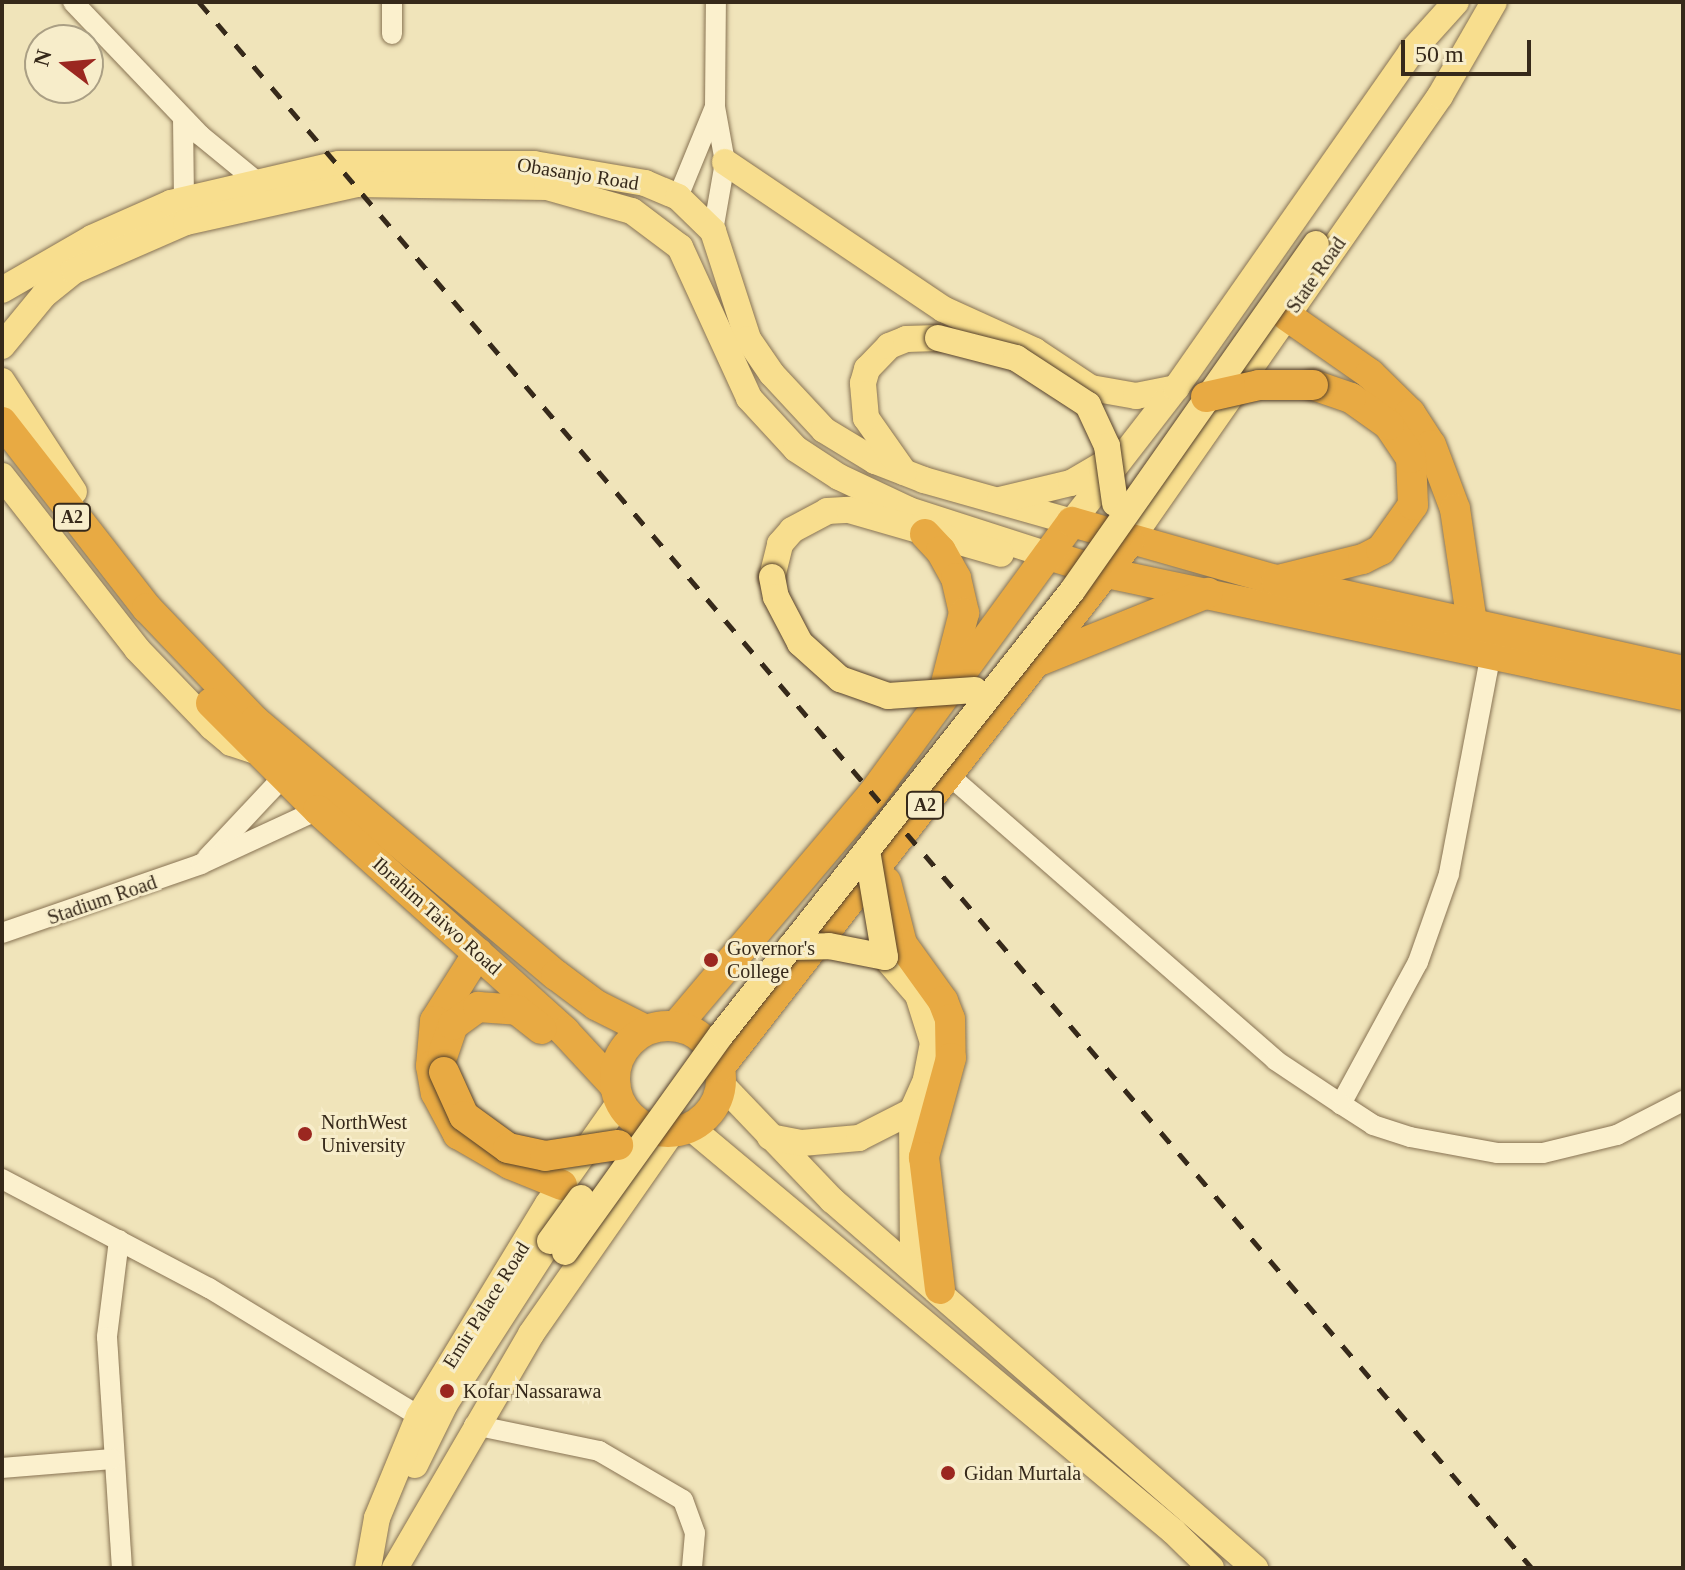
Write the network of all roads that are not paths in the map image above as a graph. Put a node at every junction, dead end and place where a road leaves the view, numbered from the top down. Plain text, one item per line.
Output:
1 (73, 2) edge
2 (392, 2) edge
3 (716, 2) edge
4 (1494, 2) edge
5 (1453, 6) edge
6 (1473, 33) junction
7 (392, 34) dead end
8 (715, 107) junction
9 (183, 118) junction
10 (725, 162) junction
11 (379, 172) junction
12 (255, 180) junction
13 (678, 197) junction
14 (184, 198) junction
15 (713, 231) junction
16 (1310, 240) junction
17 (2, 290) edge
18 (1287, 316) junction
19 (2, 346) edge
20 (2, 381) edge
21 (1176, 388) junction
22 (1206, 397) junction
23 (2, 422) edge
24 (1133, 442) junction
25 (2, 452) edge
26 (904, 472) junction
27 (2, 476) edge
28 (994, 501) junction
29 (1115, 503) junction
30 (1072, 522) junction
31 (925, 534) junction
32 (1129, 542) junction
33 (1048, 555) junction
34 (1107, 573) junction
35 (1276, 580) junction
36 (1208, 593) junction
37 (141, 614) junction
38 (1472, 623) junction
39 (1491, 653) junction
40 (1039, 661) junction
41 (1683, 671) edge
42 (975, 690) junction
43 (1683, 695) edge
44 (940, 703) junction
45 (258, 737) junction
46 (950, 776) junction
47 (283, 777) junction
48 (318, 810) junction
49 (877, 852) junction
50 (201, 864) junction
51 (2, 933) edge
52 (790, 947) junction
53 (478, 953) junction
54 (885, 957) junction
55 (676, 1026) junction
56 (646, 1030) junction
57 (720, 1076) junction
58 (610, 1085) junction
59 (1683, 1101) edge
60 (1341, 1104) junction
61 (912, 1111) junction
62 (681, 1130) junction
63 (770, 1137) junction
64 (618, 1145) junction
65 (2, 1179) edge
66 (562, 1185) junction
67 (119, 1240) junction
68 (558, 1247) junction
69 (913, 1266) junction
70 (940, 1289) junction
71 (419, 1416) junction
72 (474, 1425) junction
73 (112, 1459) junction
74 (2, 1468) edge
75 (382, 1567) edge
76 (122, 1568) edge
77 (692, 1568) edge
78 (1211, 1568) edge
79 (1255, 1568) edge

1 - 9 street
2 - 7 street
3 - 8 street
4 - 6 main road, State Road
5 - 16 main road
5 - 21 main road
6 - 16 main road
6 - 18 main road, State Road
8 - 10 street
8 - 13 street
9 - 12 street
9 - 14 street
10 - 15 street
10 - 21 main road
11 - 12 main road, Obasanjo Road
11 - 13 main road, Obasanjo Road
11 - 19 main road, Obasanjo Road
11 - 33 main road, Obasanjo Road
12 - 14 main road, Obasanjo Road
13 - 15 main road, Obasanjo Road
14 - 17 main road, Obasanjo Road
15 - 26 main road, Obasanjo Road
16 - 22 main road, bridge
16 - 29 main road
18 - 32 main road, State Road
18 - 38 highway
20 - 45 main road, Ibrahim Taiwo Road / A2
21 - 24 main road
22 - 35 highway, bridge
22 - 49 main road, bridge
23 - 37 highway, A2
24 - 28 main road
24 - 30 main road
25 - 37 highway, A2
26 - 28 main road, Obasanjo Road
26 - 29 main road, bridge
27 - 45 main road, Ibrahim Taiwo Road / A2
28 - 30 main road, Obasanjo Road
29 - 42 main road
30 - 32 highway
30 - 33 highway, A2
31 - 33 main road
31 - 42 main road, bridge
31 - 44 highway
32 - 34 highway, A2
32 - 35 highway
33 - 34 highway
33 - 44 highway, A2
34 - 36 highway
34 - 40 highway, A2
35 - 38 highway
36 - 39 highway
36 - 40 highway
37 - 45 highway, A2
38 - 41 highway
39 - 43 highway
39 - 60 street
40 - 46 highway, A2
42 - 64 main road
44 - 55 highway, A2
45 - 47 highway, Ibrahim Taiwo Road / A2
45 - 56 highway, Ibrahim Taiwo Road / A2
46 - 49 highway, A2
46 - 60 street
47 - 48 highway, Ibrahim Taiwo Road / A2
47 - 50 street, Stadium Road
48 - 50 street, Stadium Road
48 - 53 highway, Ibrahim Taiwo Road / A2
49 - 52 main road, bridge
49 - 54 main road, bridge
49 - 57 highway, A2
49 - 70 highway
50 - 51 street, Stadium Road
52 - 54 main road, bridge
52 - 68 main road, bridge
53 - 58 highway, Ibrahim Taiwo Road / A2
53 - 66 highway
54 - 61 main road
55 - 56 highway
55 - 57 highway
56 - 58 highway
57 - 62 highway, A2
57 - 63 main road
58 - 62 highway, A2
58 - 64 highway, bridge
58 - 66 main road, Emir Palace Road
59 - 60 street
61 - 63 main road
61 - 69 main road
62 - 72 main road
62 - 78 main road
63 - 69 main road
64 - 68 main road, bridge
65 - 67 street
66 - 71 main road, Emir Palace Road
67 - 71 street
67 - 73 street
68 - 75 main road
69 - 70 main road
70 - 79 main road
71 - 75 main road, Emir Palace Road
72 - 75 main road
72 - 77 street
73 - 74 street
73 - 76 street

